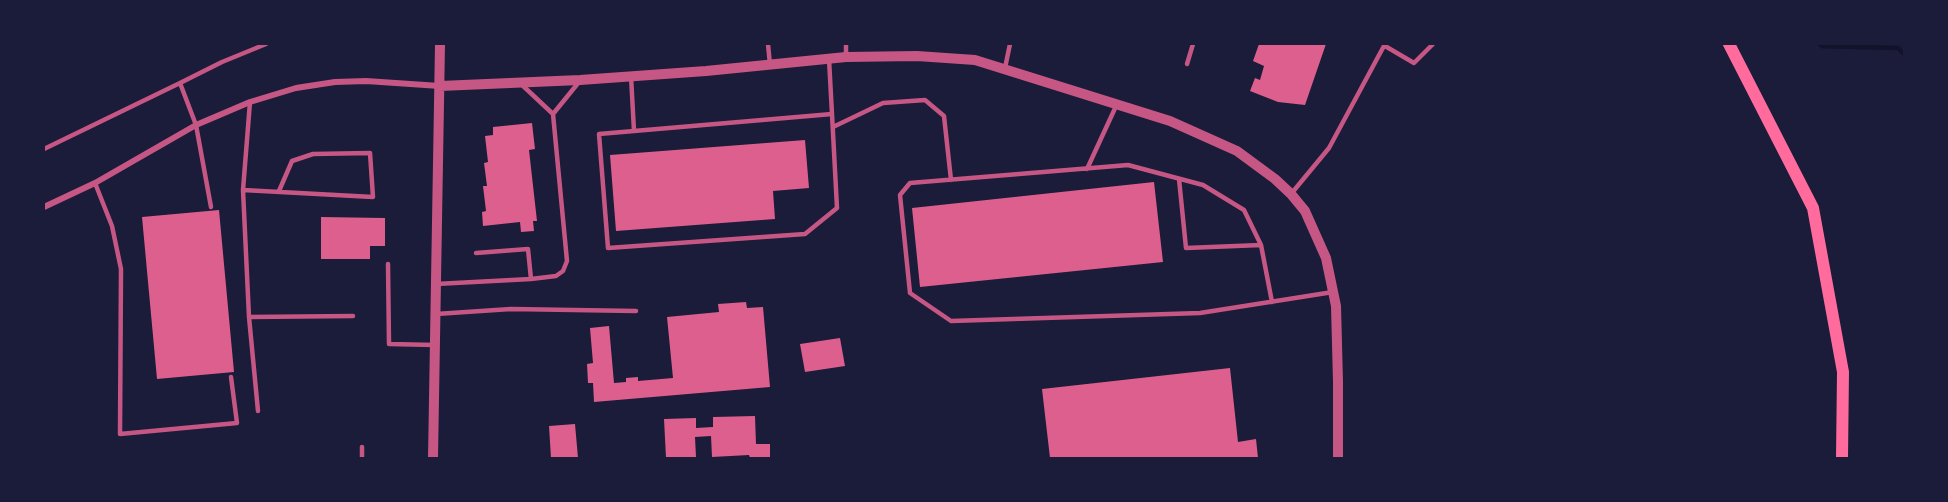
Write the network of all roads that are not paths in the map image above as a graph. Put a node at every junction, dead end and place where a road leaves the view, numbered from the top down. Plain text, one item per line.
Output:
1 (266, 44) edge
2 (440, 44) edge
3 (768, 44) edge
4 (846, 44) edge
5 (1010, 44) edge
6 (1193, 44) edge
7 (1433, 44) edge
8 (1729, 44) edge
9 (1385, 45) edge
10 (846, 57) junction
11 (829, 59) junction
12 (1187, 64) dead end
13 (770, 65) junction
14 (1005, 68) junction
15 (631, 76) junction
16 (580, 80) junction
17 (519, 82) junction
18 (180, 83) junction
19 (440, 86) junction
20 (250, 102) junction
21 (1117, 104) junction
22 (553, 114) junction
23 (832, 114) junction
24 (196, 125) junction
25 (833, 127) junction
26 (634, 131) junction
27 (44, 149) edge
28 (1087, 169) junction
29 (1179, 179) junction
30 (951, 180) junction
31 (95, 183) junction
32 (243, 190) junction
33 (279, 192) junction
34 (1291, 194) junction
35 (44, 207) edge
36 (211, 207) dead end
37 (1262, 245) junction
38 (476, 254) dead end
39 (388, 264) dead end
40 (531, 279) junction
41 (436, 284) junction
42 (1333, 292) junction
43 (1272, 302) junction
44 (636, 311) dead end
45 (436, 314) junction
46 (352, 316) dead end
47 (249, 317) junction
48 (435, 345) junction
49 (231, 377) dead end
50 (258, 411) dead end
51 (362, 447) dead end
52 (362, 459) edge
53 (433, 459) edge
54 (1338, 459) edge
55 (1842, 459) edge

1 - 18 lane
2 - 19 street
3 - 13 lane
4 - 10 lane
5 - 14 lane
6 - 12 lane
7 - 9 lane
8 - 55 main road
9 - 34 lane
10 - 11 street
10 - 14 street
11 - 13 street
11 - 23 lane
13 - 15 street
14 - 21 street
15 - 16 street
15 - 26 lane
16 - 17 street
16 - 22 lane
17 - 19 street
17 - 22 lane
18 - 24 lane
18 - 27 lane
19 - 20 street
19 - 41 street
20 - 24 street
20 - 32 lane
21 - 28 lane
21 - 34 street
22 - 40 lane
23 - 25 lane
23 - 26 lane
24 - 31 street
24 - 36 lane
25 - 26 lane
25 - 30 lane
28 - 29 lane
28 - 30 lane
29 - 37 lane
29 - 37 lane
30 - 43 lane
31 - 35 street
31 - 49 lane
32 - 33 lane
32 - 47 lane
33 - 33 lane
34 - 42 street
37 - 43 lane
38 - 40 lane
39 - 48 lane
40 - 41 lane
41 - 45 street
42 - 43 lane
42 - 54 street
44 - 45 lane
45 - 48 street
46 - 47 lane
47 - 50 lane
48 - 53 street
51 - 52 lane

